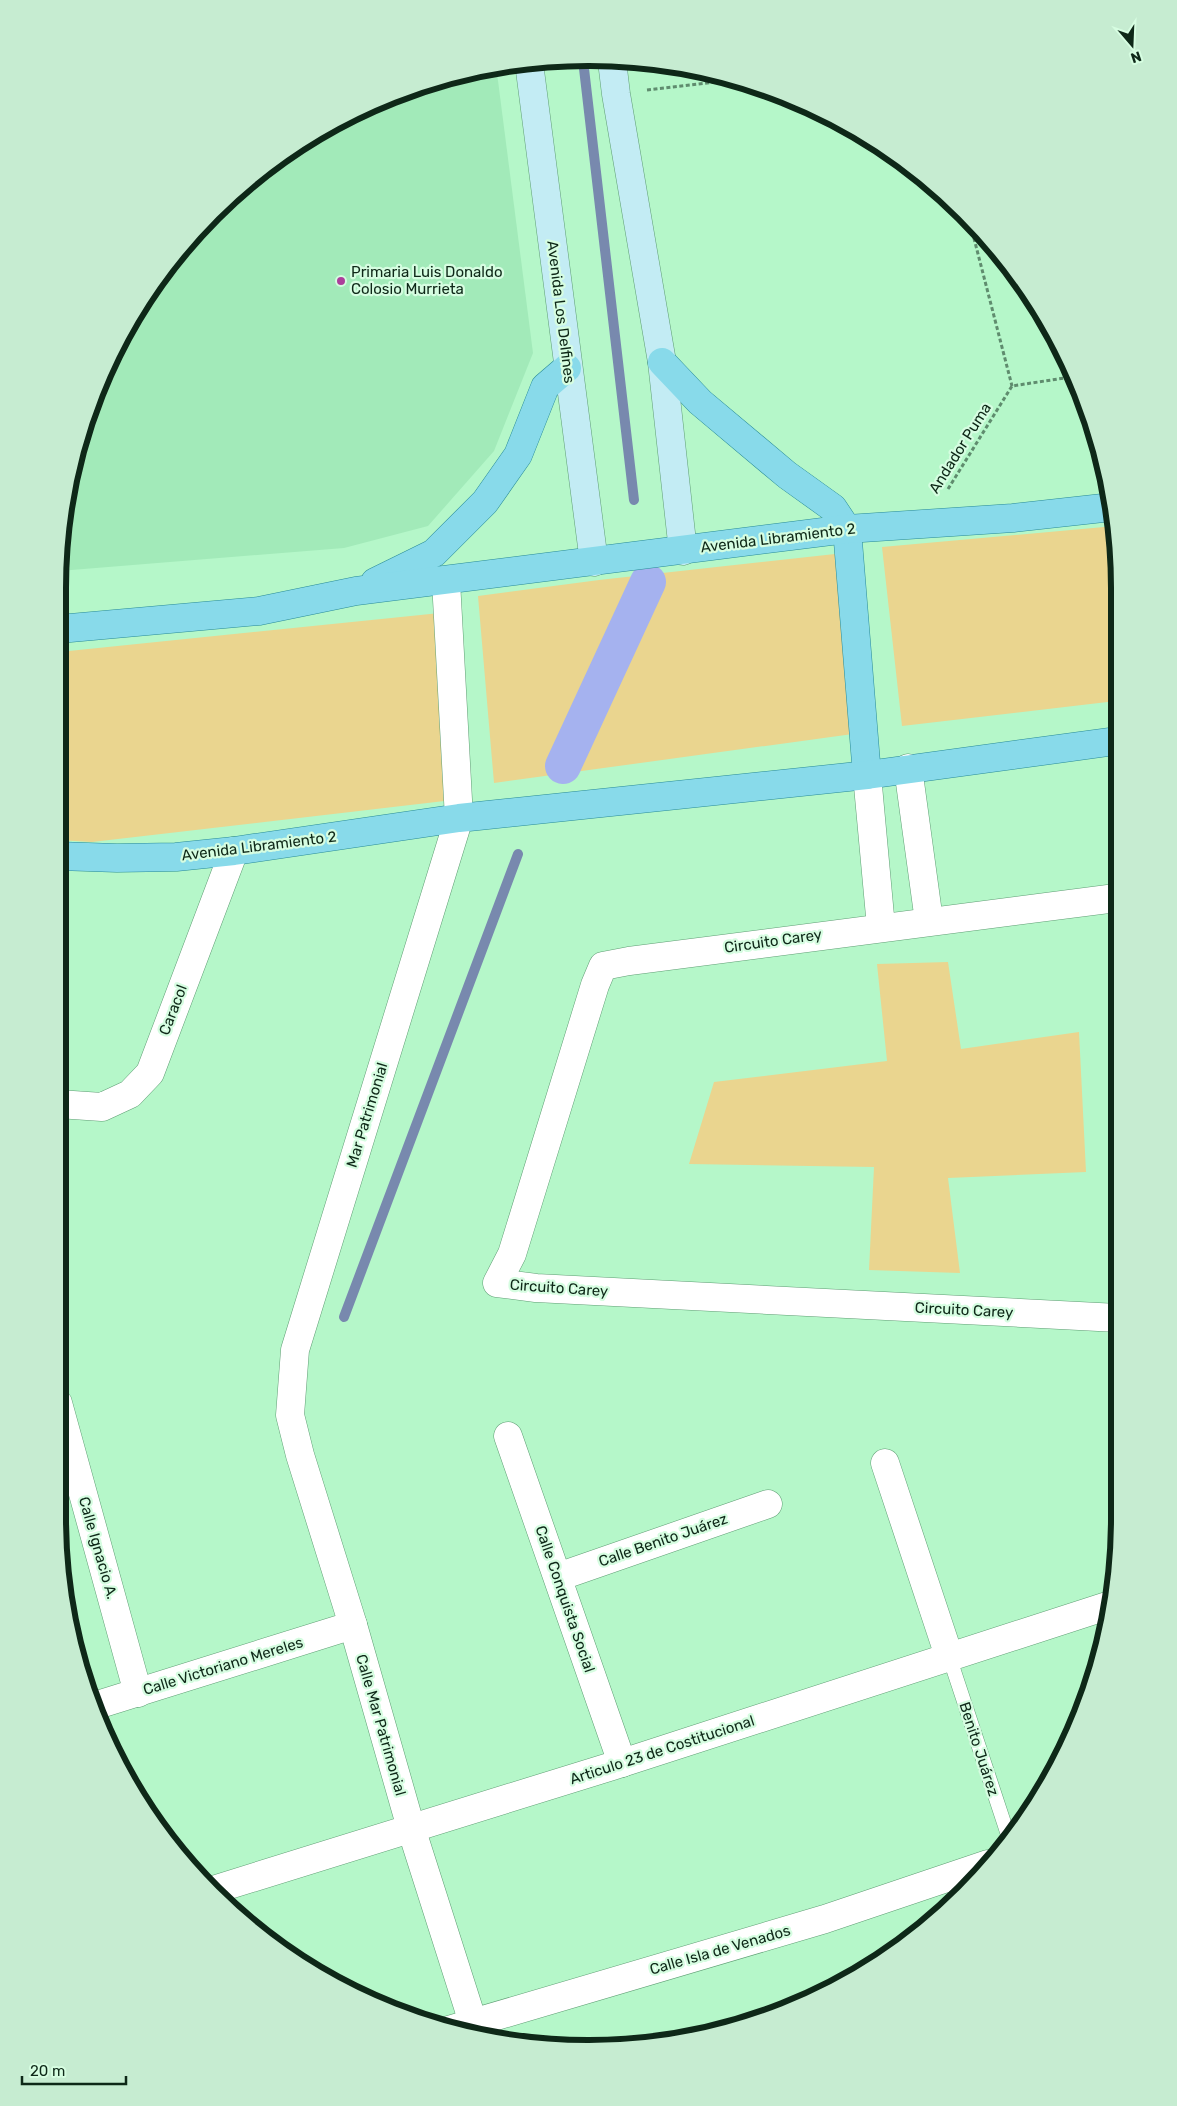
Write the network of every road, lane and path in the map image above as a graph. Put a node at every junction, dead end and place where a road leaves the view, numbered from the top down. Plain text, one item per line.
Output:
1 (613, 67) edge
2 (531, 70) edge
3 (716, 82) edge
4 (616, 94) junction
5 (973, 236) edge
6 (662, 362) junction
7 (567, 368) junction
8 (1066, 378) edge
9 (1012, 386) junction
10 (1104, 508) edge
11 (927, 523) junction
12 (847, 529) junction
13 (683, 551) junction
14 (594, 562) junction
15 (446, 580) junction
16 (356, 591) junction
17 (66, 628) edge
18 (1111, 741) edge
19 (908, 768) junction
20 (867, 775) junction
21 (459, 818) junction
22 (234, 851) junction
23 (66, 856) edge
24 (1111, 899) edge
25 (929, 922) junction
26 (882, 927) junction
27 (66, 1104) edge
28 (1111, 1318) edge
29 (290, 1415) joint
30 (66, 1432) edge
31 (508, 1436) dead end
32 (885, 1463) dead end
33 (768, 1504) dead end
34 (558, 1577) junction
35 (1103, 1607) edge
36 (353, 1625) junction
37 (949, 1656) junction
38 (138, 1693) junction
39 (101, 1704) edge
40 (622, 1763) junction
41 (411, 1828) junction
42 (1006, 1830) edge
43 (975, 1868) edge
44 (220, 1888) edge
45 (466, 2025) edge
46 (474, 2027) edge

1 - 4 street
2 - 7 street, Avenida Los Delfines
3 - 4 path
4 - 6 street
5 - 9 path
6 - 12 main road
6 - 13 street
7 - 14 street, Avenida Los Delfines
7 - 16 main road
8 - 9 path
9 - 11 path, Andador Puma
10 - 11 main road, Avenida Libramiento 2
11 - 12 main road, Avenida Libramiento 2
12 - 13 main road, Avenida Libramiento 2
12 - 20 main road
13 - 14 main road, Avenida Libramiento 2
14 - 15 main road, Avenida Libramiento 2
15 - 16 main road, Avenida Libramiento 2
15 - 21 street
16 - 17 main road, Avenida Libramiento 2
18 - 19 main road, Avenida Libramiento 2
19 - 20 main road, Avenida Libramiento 2
19 - 25 street
20 - 21 main road, Avenida Libramiento 2
20 - 26 street
21 - 22 main road, Avenida Libramiento 2
21 - 29 street, Mar Patrimonial
22 - 23 main road, Avenida Libramiento 2
22 - 27 street, Caracol
24 - 25 street
25 - 26 street
26 - 28 street, Circuito Carey
29 - 36 street, Calle Mar Patrimonial
30 - 38 street, Calle Ignacio A.
31 - 34 street, Calle Conquista Social
32 - 37 street
33 - 34 street, Calle Benito Juárez
34 - 40 street, Calle Conquista Social
35 - 37 street, Articulo 23 de Costitucional
36 - 38 street, Calle Victoriano Mereles
36 - 41 street, Calle Mar Patrimonial
37 - 40 street, Articulo 23 de Costitucional
37 - 42 lane, Benito Juárez
38 - 39 street, Calle Victoriano Mereles
40 - 41 street, Articulo 23 de Costitucional
41 - 44 street, Articulo 23 de Costitucional
41 - 45 street, Calle Mar Patrimonial
43 - 46 street, Calle Isla de Venados

